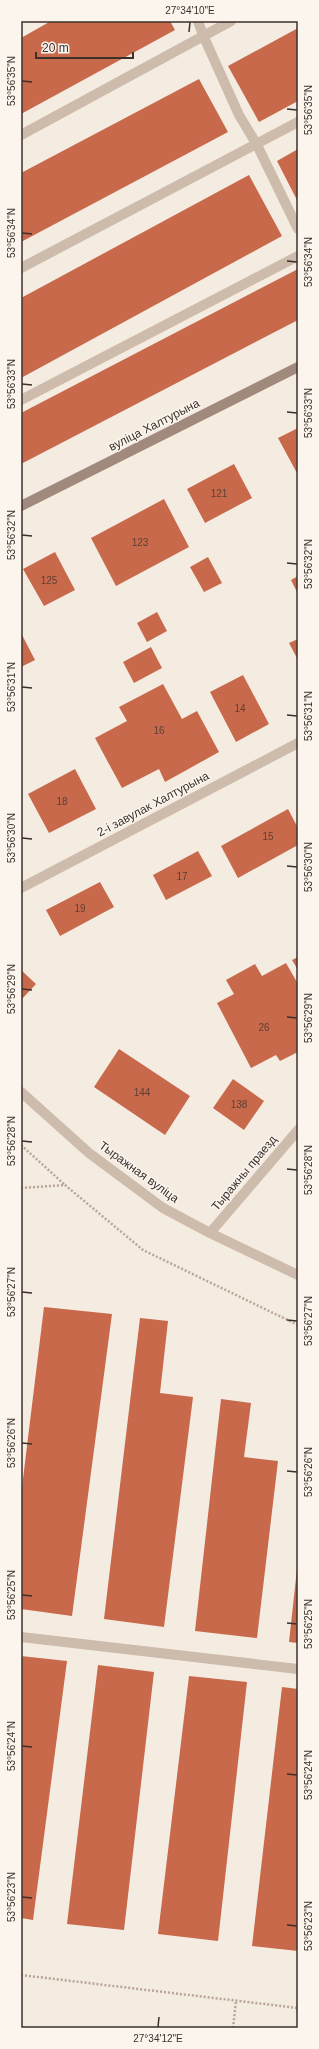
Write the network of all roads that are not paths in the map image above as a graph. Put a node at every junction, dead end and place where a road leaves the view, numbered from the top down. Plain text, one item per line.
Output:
1 (198, 21) edge
2 (231, 21) edge
3 (203, 35) junction
4 (298, 122) edge
5 (21, 135) edge
6 (257, 145) junction
7 (298, 229) edge
8 (298, 256) edge
9 (21, 268) edge
10 (298, 367) edge
11 (21, 400) edge
12 (21, 506) edge
13 (298, 743) edge
14 (21, 888) edge
15 (21, 1092) edge
16 (298, 1130) edge
17 (210, 1233) junction
18 (298, 1275) edge
19 (21, 1636) edge
20 (298, 1669) edge

1 - 3 street
2 - 3 street
3 - 5 street
3 - 6 street
4 - 6 street
6 - 7 street
6 - 9 street
8 - 11 street
10 - 12 street, вуліца Халтурына
13 - 14 street, 2-і завулак Халтурына
15 - 17 street, Тыражная вуліца
16 - 17 street, Тыражны праезд
17 - 18 street, Тыражная вуліца
19 - 20 street

